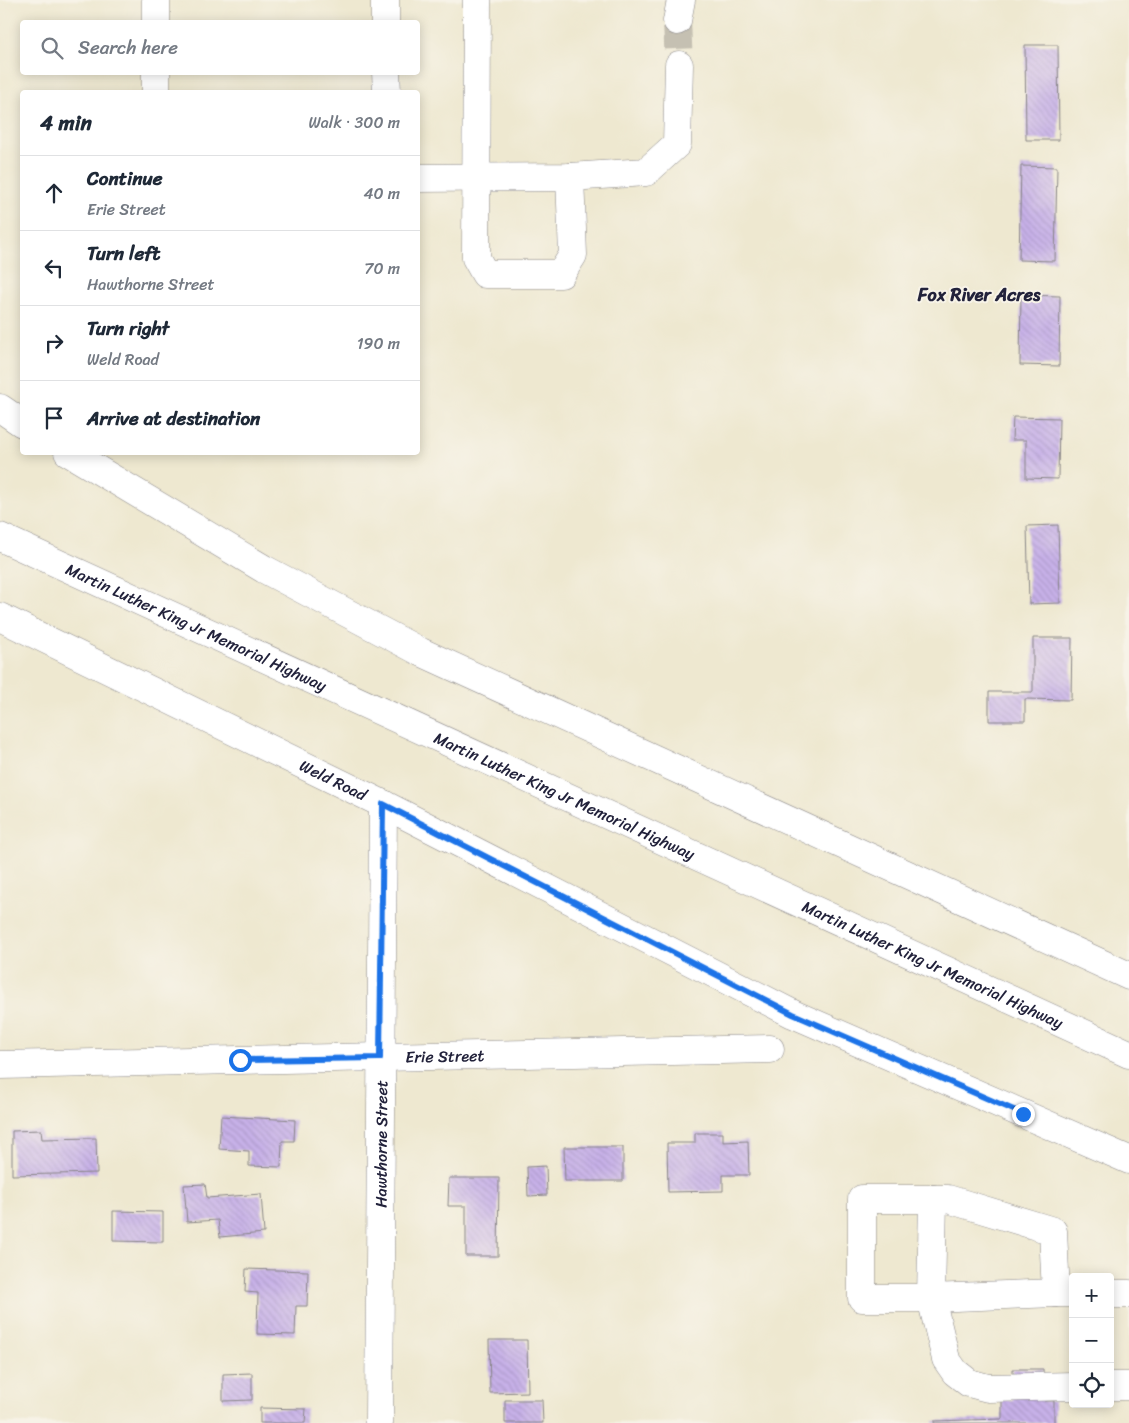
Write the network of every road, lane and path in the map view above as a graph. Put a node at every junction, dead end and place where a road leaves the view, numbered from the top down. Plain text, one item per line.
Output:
1 (156, 0) edge
2 (385, 0) edge
3 (477, 0) edge
4 (156, 20) edge
5 (385, 20) edge
6 (679, 65) tunnel mouth
7 (156, 75) edge
8 (386, 75) edge
9 (156, 90) edge
10 (387, 90) edge
11 (570, 177) junction
12 (420, 178) edge
13 (477, 178) junction
14 (0, 408) edge
15 (20, 422) edge
16 (73, 455) edge
17 (0, 537) edge
18 (0, 617) edge
19 (383, 804) junction
20 (1129, 976) edge
21 (770, 1049) dead end
22 (1129, 1054) edge
23 (380, 1058) junction
24 (0, 1065) edge
25 (1129, 1160) edge
26 (933, 1199) junction
27 (1064, 1293) edge
28 (1114, 1294) edge
29 (1129, 1294) edge
30 (931, 1298) junction
31 (1069, 1386) edge
32 (1114, 1386) edge
33 (1129, 1386) edge
34 (379, 1423) edge

1 - 4 main road
2 - 5 main road
3 - 13 main road
6 - 11 main road
7 - 9 main road
8 - 10 main road
11 - 13 main road
11 - 13 main road
12 - 13 main road
14 - 15 main road
16 - 20 main road
17 - 22 main road, Martin Luther King Jr Memorial Highway
18 - 19 main road, Weld Road
19 - 23 main road, Hawthorne Street
19 - 25 main road, Weld Road
21 - 23 main road, Erie Street
23 - 24 main road, Erie Street
23 - 34 main road, Hawthorne Street
26 - 27 main road
26 - 30 main road
26 - 30 main road
27 - 30 main road
28 - 29 main road
30 - 31 main road
32 - 33 main road

